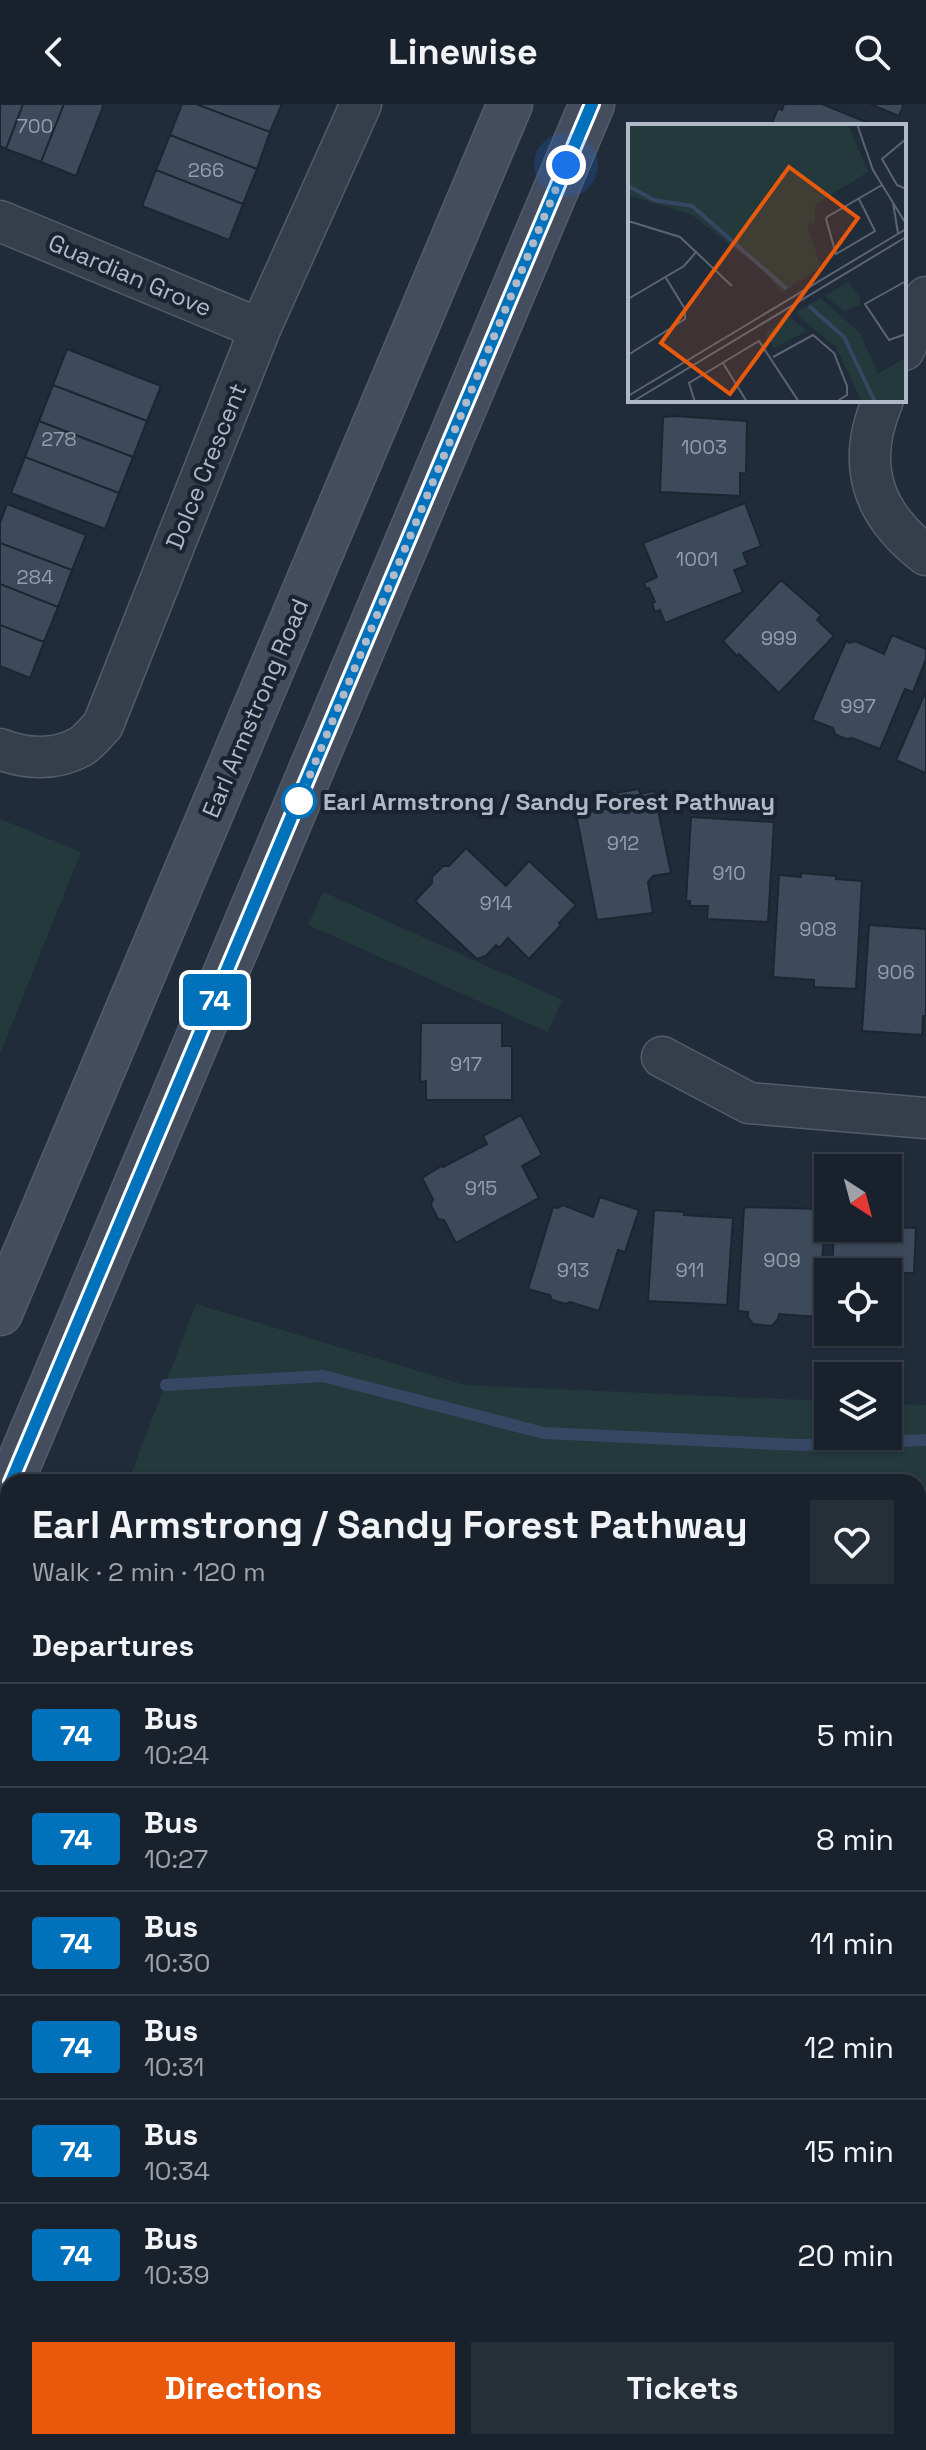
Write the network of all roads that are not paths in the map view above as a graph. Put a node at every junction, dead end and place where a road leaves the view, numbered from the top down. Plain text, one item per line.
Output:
1 (361, 104) edge
2 (510, 104) edge
3 (592, 104) edge
4 (0, 221) edge
5 (926, 297) edge
6 (260, 329) junction
7 (906, 345) edge
8 (882, 402) edge
9 (926, 555) edge
10 (0, 749) edge
11 (662, 1057) dead end
12 (926, 1118) edge
13 (0, 1313) edge
14 (14, 1474) edge

1 - 6 street, Dolce Crescent
2 - 13 main road, Earl Armstrong Road
3 - 14 main road
4 - 6 street, Guardian Grove
5 - 7 street
6 - 10 street, Dolce Crescent
8 - 9 street
11 - 12 street

